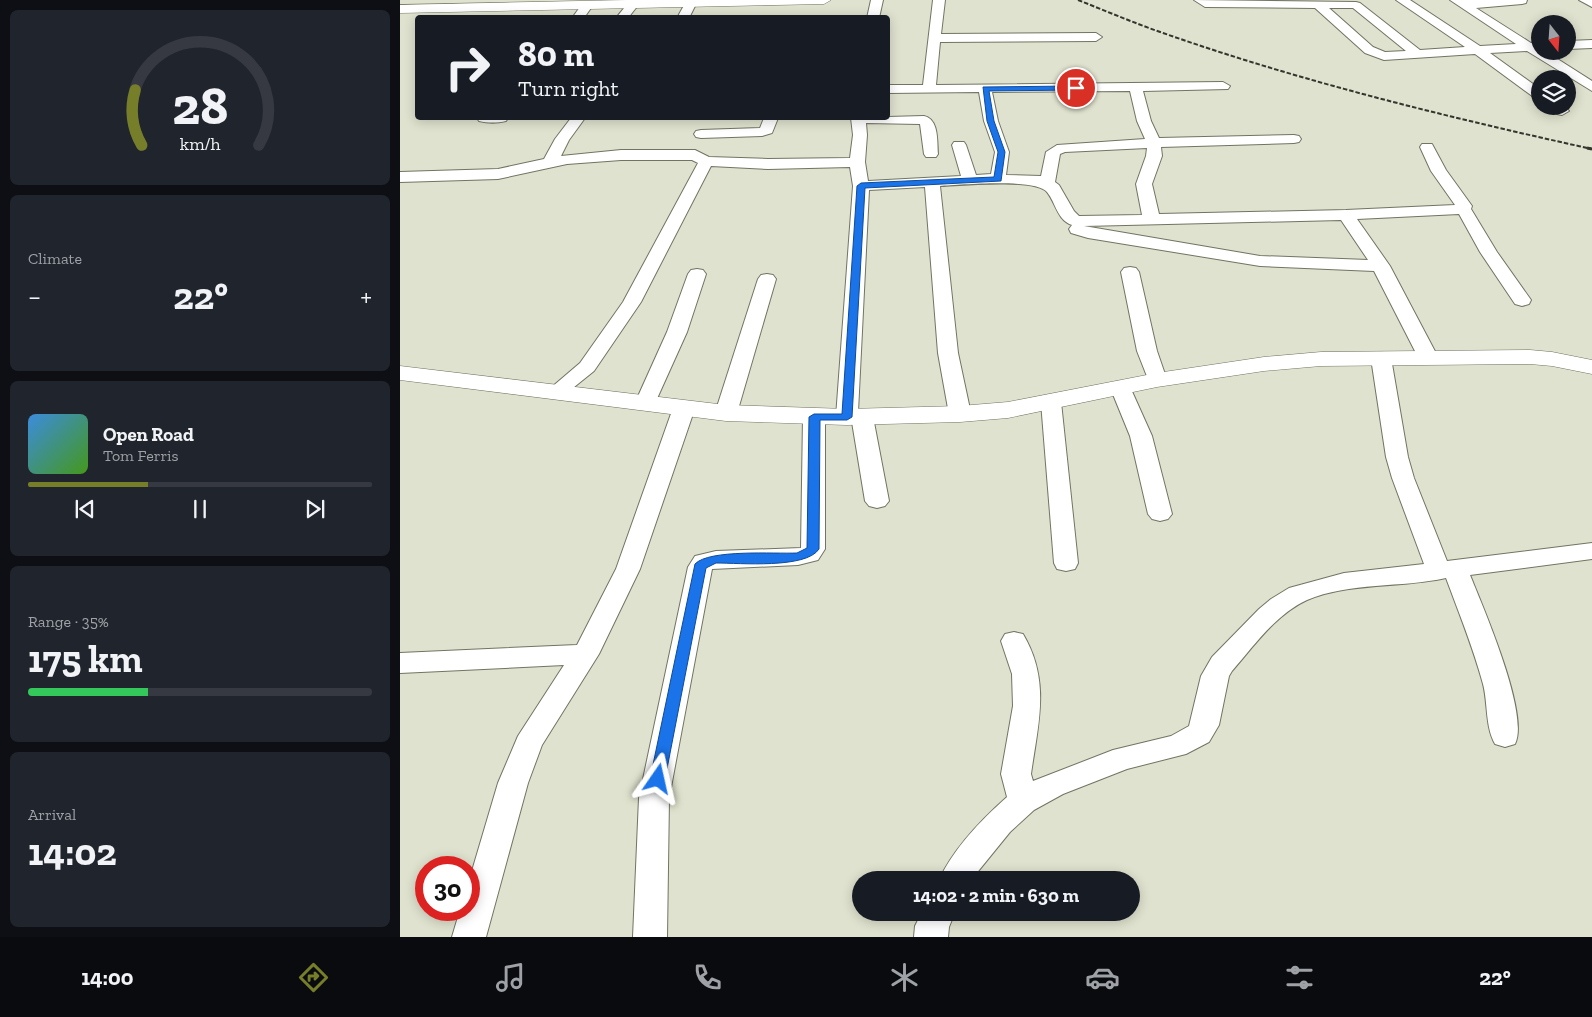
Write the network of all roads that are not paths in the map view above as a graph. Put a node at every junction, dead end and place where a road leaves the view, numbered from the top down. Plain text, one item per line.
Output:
1 (805, 0) edge
2 (824, 0) edge
3 (877, 0) edge
4 (939, 0) edge
5 (1200, 0) edge
6 (1402, 0) edge
7 (1522, 0) edge
8 (1585, 0) edge
9 (691, 2) junction
10 (1315, 2) edge
11 (1460, 2) edge
12 (633, 4) junction
13 (1592, 4) edge
14 (587, 5) junction
15 (400, 9) edge
16 (580, 15) edge
17 (624, 15) edge
18 (684, 15) edge
19 (874, 15) edge
20 (1096, 37) dead end
21 (936, 38) junction
22 (1531, 44) edge
23 (1592, 44) edge
24 (1576, 45) edge
25 (1531, 46) edge
26 (1478, 50) junction
27 (1418, 55) junction
28 (1554, 60) edge
29 (1223, 86) dead end
30 (1592, 87) edge
31 (1136, 88) junction
32 (1531, 88) edge
33 (929, 89) junction
34 (985, 89) junction
35 (890, 90) edge
36 (890, 119) edge
37 (576, 120) edge
38 (706, 120) edge
39 (770, 120) edge
40 (858, 120) edge
41 (701, 134) junction
42 (1294, 139) dead end
43 (1154, 143) junction
44 (959, 145) dead end
45 (1427, 147) dead end
46 (931, 154) dead end
47 (700, 158) junction
48 (550, 162) junction
49 (857, 162) junction
50 (400, 178) edge
51 (998, 179) junction
52 (970, 180) junction
53 (1047, 182) junction
54 (932, 183) junction
55 (861, 186) junction
56 (1462, 209) junction
57 (1346, 215) junction
58 (1152, 220) junction
59 (1075, 222) junction
60 (1381, 266) junction
61 (1130, 272) dead end
62 (697, 274) dead end
63 (766, 279) dead end
64 (1522, 300) dead end
65 (1428, 357) junction
66 (1381, 358) junction
67 (1592, 367) edge
68 (400, 373) edge
69 (1157, 380) junction
70 (1120, 387) junction
71 (556, 392) junction
72 (1050, 402) junction
73 (645, 403) junction
74 (684, 408) junction
75 (726, 413) junction
76 (960, 414) junction
77 (814, 417) junction
78 (854, 417) junction
79 (877, 502) dead end
80 (1160, 514) dead end
81 (1592, 551) edge
82 (1066, 563) dead end
83 (1447, 570) junction
84 (1014, 641) dead end
85 (586, 654) junction
86 (400, 663) edge
87 (1505, 736) dead end
88 (1023, 801) junction
89 (960, 871) edge
90 (934, 921) edge
91 (469, 937) edge
92 (650, 937) edge
93 (931, 937) edge

1 - 2 street
1 - 9 street
3 - 19 street
4 - 21 street
5 - 10 street
6 - 26 street
7 - 11 street
8 - 13 street
9 - 12 street
9 - 18 street
10 - 27 street
10 - 27 street
11 - 22 street
12 - 14 street
12 - 17 street
14 - 15 street
14 - 16 street
20 - 21 street
21 - 33 street
23 - 24 street
25 - 26 street
26 - 27 street
26 - 32 street
28 - 30 street
29 - 31 street
31 - 34 street
31 - 43 street
33 - 34 street
33 - 35 street
34 - 51 street
36 - 46 street
37 - 48 street
38 - 41 street
39 - 41 street
40 - 49 street
41 - 47 street
42 - 43 street
43 - 53 street
43 - 58 street
44 - 52 street
45 - 56 street
47 - 48 street
47 - 49 street
47 - 71 street
48 - 50 street
49 - 55 street
51 - 52 street
51 - 53 street
52 - 54 street
53 - 59 street
54 - 55 street
54 - 76 street
55 - 78 street
56 - 57 street
56 - 64 street
57 - 58 street
57 - 60 street
58 - 59 street
59 - 60 street
60 - 65 street
61 - 69 street
62 - 73 street
63 - 75 street
65 - 66 street
65 - 67 street
66 - 69 street
66 - 83 street
68 - 71 street
69 - 70 street
70 - 72 street
70 - 80 street
71 - 73 street
72 - 76 street
72 - 82 street
73 - 74 street
74 - 75 street
74 - 85 street
75 - 77 street
76 - 78 street
77 - 78 street
77 - 92 street
78 - 79 street
81 - 83 street
83 - 87 street
83 - 88 street
84 - 88 street
85 - 86 street
85 - 91 street
88 - 89 street
90 - 93 street

